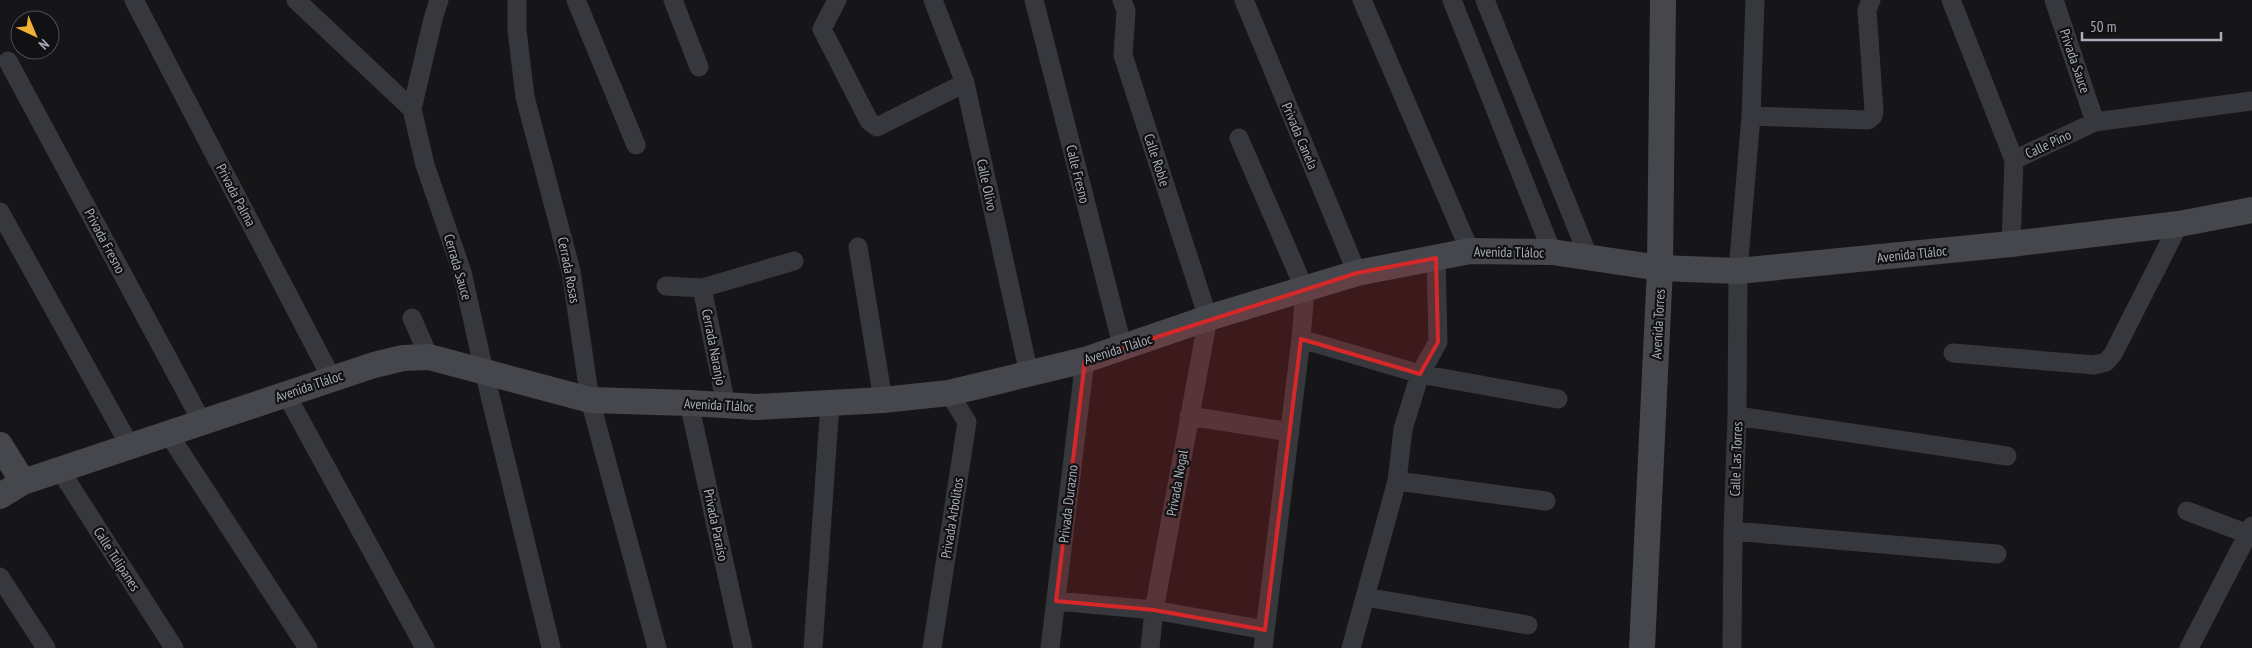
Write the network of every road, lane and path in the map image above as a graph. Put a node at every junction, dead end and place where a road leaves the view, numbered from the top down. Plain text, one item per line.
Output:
1 (296, 0) edge
2 (439, 0) edge
3 (517, 0) edge
4 (576, 0) edge
5 (673, 0) edge
6 (837, 0) edge
7 (933, 0) edge
8 (1034, 0) edge
9 (1122, 0) edge
10 (1244, 0) edge
11 (1362, 0) edge
12 (1452, 0) edge
13 (1485, 0) edge
14 (1663, 0) edge
15 (1755, 0) edge
16 (1871, 0) edge
17 (1952, 0) edge
18 (2054, 0) edge
19 (136, 6) edge
20 (8, 61) dead end
21 (699, 67) dead end
22 (965, 82) junction
23 (2252, 101) edge
24 (412, 109) junction
25 (1751, 116) junction
26 (2095, 122) junction
27 (1238, 138) dead end
28 (636, 145) dead end
29 (2014, 160) junction
30 (2252, 210) edge
31 (0, 212) edge
32 (2179, 224) junction
33 (2011, 244) junction
34 (858, 247) dead end
35 (1470, 251) junction
36 (1552, 252) junction
37 (1436, 258) junction
38 (1589, 258) junction
39 (794, 261) dead end
40 (1660, 268) junction
41 (1738, 271) junction
42 (1357, 273) junction
43 (666, 286) dead end
44 (702, 288) junction
45 (1305, 290) junction
46 (412, 318) dead end
47 (1208, 318) junction
48 (1301, 339) junction
49 (1123, 349) junction
50 (1953, 353) dead end
51 (429, 357) junction
52 (1085, 360) junction
53 (484, 371) junction
54 (1029, 374) junction
55 (1420, 374) junction
56 (332, 379) junction
57 (948, 393) junction
58 (286, 394) junction
59 (1558, 399) dead end
60 (590, 400) junction
61 (883, 400) junction
62 (689, 403) junction
63 (830, 403) junction
64 (726, 406) junction
65 (1189, 416) junction
66 (1737, 416) junction
67 (202, 422) junction
68 (1290, 432) junction
69 (168, 434) junction
70 (0, 445) edge
71 (130, 446) junction
72 (2007, 456) dead end
73 (60, 470) junction
74 (1397, 481) junction
75 (23, 482) junction
76 (0, 496) edge
77 (1546, 501) dead end
78 (2187, 512) dead end
79 (2250, 530) edge
80 (1733, 532) junction
81 (1997, 554) dead end
82 (0, 577) edge
83 (1365, 597) junction
84 (1056, 601) junction
85 (1154, 610) junction
86 (1528, 625) dead end
87 (1264, 639) edge
88 (551, 647) edge
89 (46, 648) edge
90 (174, 648) edge
91 (308, 648) edge
92 (425, 648) edge
93 (657, 648) edge
94 (743, 648) edge
95 (813, 648) edge
96 (932, 648) edge
97 (1050, 648) edge
98 (1150, 648) edge
99 (1351, 648) edge
100 (1642, 648) edge
101 (1732, 648) edge
102 (2189, 648) edge

1 - 24 street
2 - 24 street
3 - 60 street, Cerrada Rosas
4 - 28 street
5 - 21 street
6 - 22 street
7 - 22 street, Calle Olivo
8 - 49 street, Calle Fresno
9 - 47 street, Calle Roble
10 - 42 street, Privada Canela
11 - 35 street
12 - 36 street
13 - 38 street
14 - 40 main road, Avenida Torres
15 - 25 street, Calle Las Torres
16 - 25 street
17 - 29 street, Calle Pino
18 - 26 street, Privada Sauce
19 - 56 street, Privada Palma
20 - 67 street, Privada Fresno
22 - 54 street, Calle Olivo
23 - 26 street, Calle Pino
24 - 53 street, Cerrada Sauce
25 - 41 street, Calle Las Torres
26 - 29 street, Calle Pino
27 - 45 street
29 - 33 street
30 - 32 main road, Avenida Tláloc
31 - 71 street
32 - 33 main road, Avenida Tláloc
32 - 50 street
33 - 41 main road, Avenida Tláloc
34 - 61 street
35 - 36 main road, Avenida Tláloc
35 - 37 main road, Avenida Tláloc
36 - 38 main road, Avenida Tláloc
37 - 42 main road, Avenida Tláloc
37 - 55 street
38 - 40 main road, Avenida Tláloc
39 - 44 street
40 - 41 main road, Avenida Tláloc
40 - 100 main road, Avenida Torres
41 - 66 street, Calle Las Torres
42 - 45 main road, Avenida Tláloc
43 - 44 street
44 - 64 street, Cerrada Naranjo
45 - 47 main road, Avenida Tláloc
45 - 48 street
46 - 51 street
47 - 49 main road, Avenida Tláloc
47 - 65 street, Privada Nogal
48 - 55 street
48 - 68 street
49 - 52 main road, Avenida Tláloc
51 - 53 main road, Avenida Tláloc
51 - 56 main road, Avenida Tláloc
52 - 54 main road, Avenida Tláloc
52 - 84 street, Privada Durazno
53 - 60 main road, Avenida Tláloc
53 - 88 street, Cerrada Sauce
54 - 57 main road, Avenida Tláloc
55 - 59 street
55 - 74 street
56 - 58 main road, Avenida Tláloc
57 - 61 main road, Avenida Tláloc
57 - 96 street, Privada Arbolitos
58 - 67 main road, Avenida Tláloc
58 - 92 street
60 - 62 main road, Avenida Tláloc
60 - 93 street, Cerrada Rosas
61 - 63 main road, Avenida Tláloc
62 - 64 main road, Avenida Tláloc
62 - 94 street, Privada Paraíso
63 - 64 main road, Avenida Tláloc
63 - 95 street
65 - 68 street
65 - 85 street, Privada Nogal
66 - 72 street
66 - 80 street, Calle Las Torres
67 - 69 main road, Avenida Tláloc
68 - 87 street
69 - 71 main road, Avenida Tláloc
69 - 91 street
70 - 75 main road
71 - 73 main road, Avenida Tláloc
73 - 75 main road, Avenida Tláloc
73 - 90 street, Calle Tulipanes
74 - 77 street
74 - 83 street
75 - 76 main road, Avenida Tláloc
78 - 79 street
79 - 102 street
80 - 81 street
80 - 101 street, Calle Las Torres
82 - 89 street
83 - 86 street
83 - 99 street
84 - 85 street
84 - 97 street, Privada Durazno
85 - 87 street
85 - 98 street, Privada Nogal

